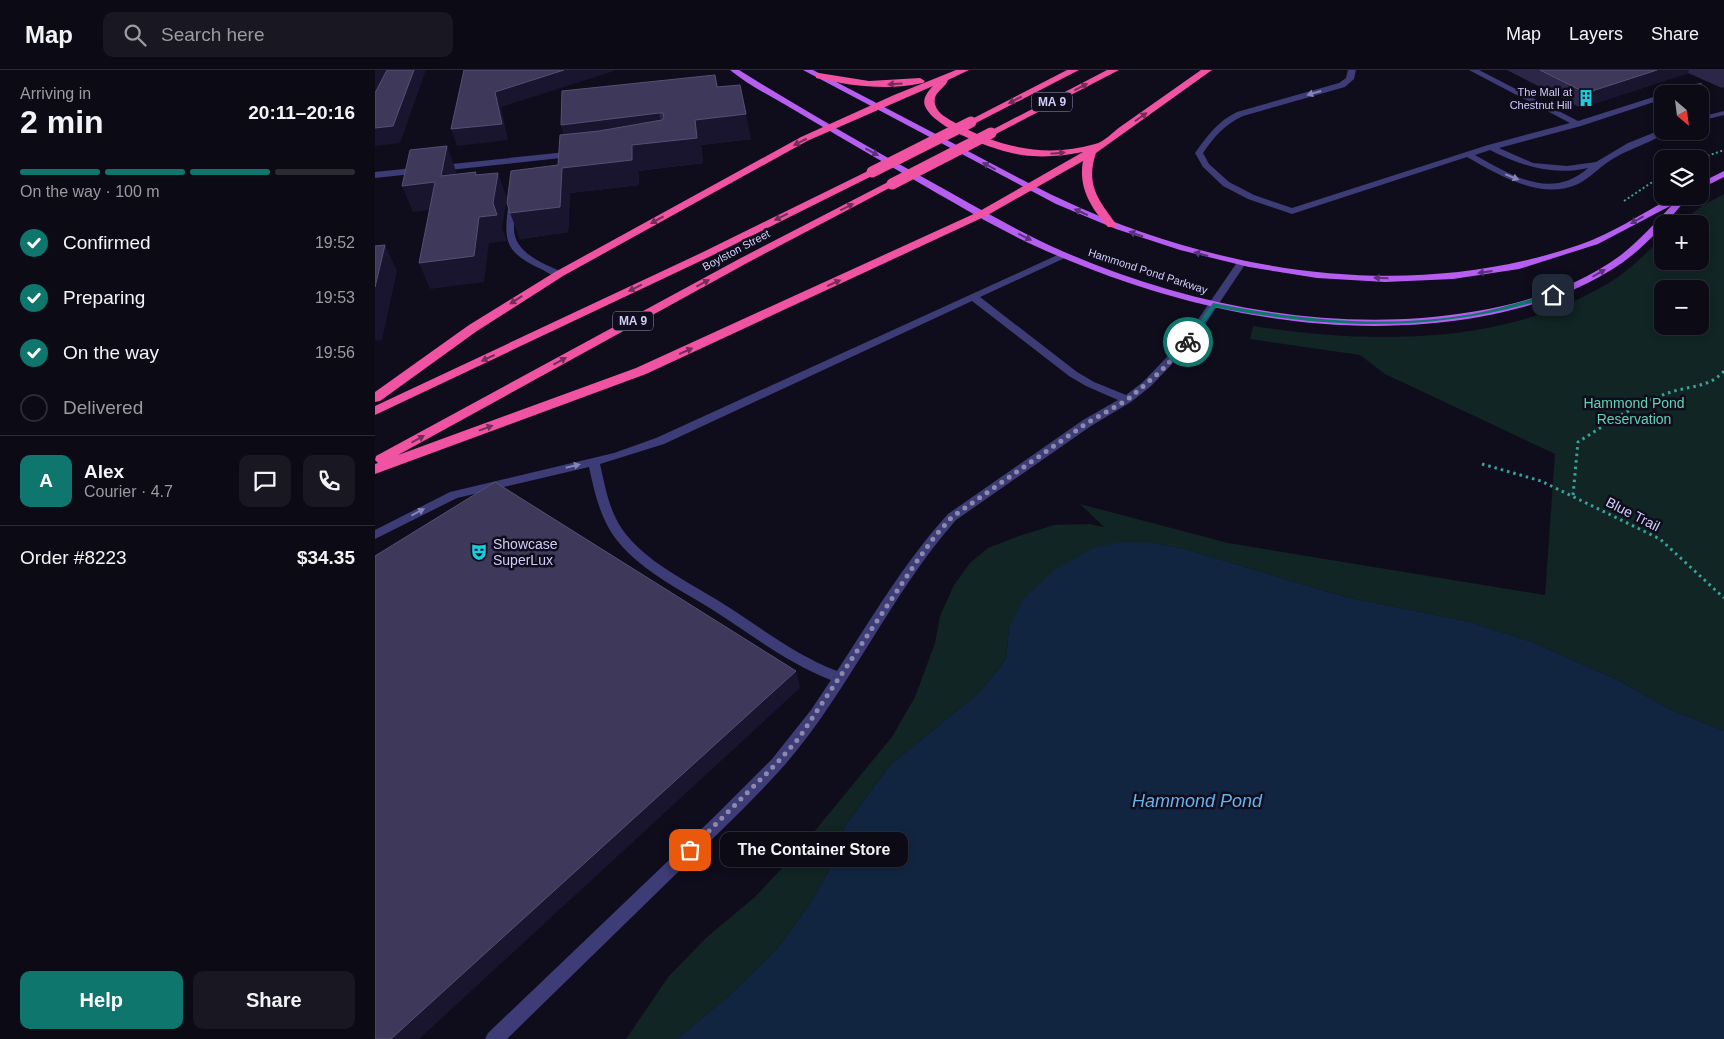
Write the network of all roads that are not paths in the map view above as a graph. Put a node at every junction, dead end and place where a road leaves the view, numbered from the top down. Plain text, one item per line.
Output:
1 (734, 70) edge
2 (807, 70) edge
3 (1074, 70) edge
4 (1114, 70) edge
5 (1207, 70) edge
6 (1353, 70) edge
7 (1473, 70) edge
8 (962, 71) edge
9 (819, 76) junction
10 (1654, 99) edge
11 (876, 106) junction
12 (1724, 113) edge
13 (1709, 117) edge
14 (1578, 124) junction
15 (830, 128) junction
16 (1654, 135) edge
17 (1101, 145) junction
18 (1491, 147) junction
19 (1091, 152) junction
20 (587, 153) edge
21 (1469, 154) junction
22 (1599, 164) junction
23 (1724, 174) edge
24 (375, 175) edge
25 (1709, 182) edge
26 (1032, 188) junction
27 (515, 190) edge
28 (1664, 205) edge
29 (1677, 205) edge
30 (982, 214) junction
31 (1112, 225) junction
32 (1064, 255) junction
33 (1241, 263) junction
34 (559, 274) junction
35 (973, 297) junction
36 (1213, 305) junction
37 (375, 398) edge
38 (1127, 400) junction
39 (375, 412) edge
40 (593, 461) junction
41 (375, 462) edge
42 (375, 470) edge
43 (375, 535) edge
44 (839, 677) junction
45 (494, 1039) edge

1 - 15 main road, Hammond Pond Parkway
2 - 9 main road
3 -> 39 highway, Boylston Street / MA 9, bridge
41 -> 4 highway, Boylston Street / MA 9, bridge
17 -> 5 highway
6 -> 21 lane
7 - 14 lane
8 -> 9 highway
8 - 11 highway
8 -> 17 highway
9 - 11 main road
10 - 14 lane
11 - 15 highway
26 -> 11 main road
12 - 13 lane
14 - 18 lane
15 -> 30 main road, Hammond Pond Parkway
15 -> 34 highway
16 - 22 lane
17 - 19 highway
18 - 21 lane
18 - 22 lane
19 - 26 highway
19 - 31 highway
20 - 24 lane
21 -> 22 lane
23 - 25 main road
26 - 30 highway
31 -> 26 main road
27 - 34 lane
28 -> 33 main road
36 -> 29 main road, Hammond Pond Parkway
30 -> 32 main road, Hammond Pond Parkway
42 -> 30 highway
33 -> 31 main road
32 - 35 lane
32 - 36 main road, Hammond Pond Parkway
33 - 36 lane
34 -> 37 highway
35 - 38 lane
35 - 40 lane
36 - 38 lane
38 - 44 lane
43 -> 40 lane
40 - 44 lane
44 - 45 lane

